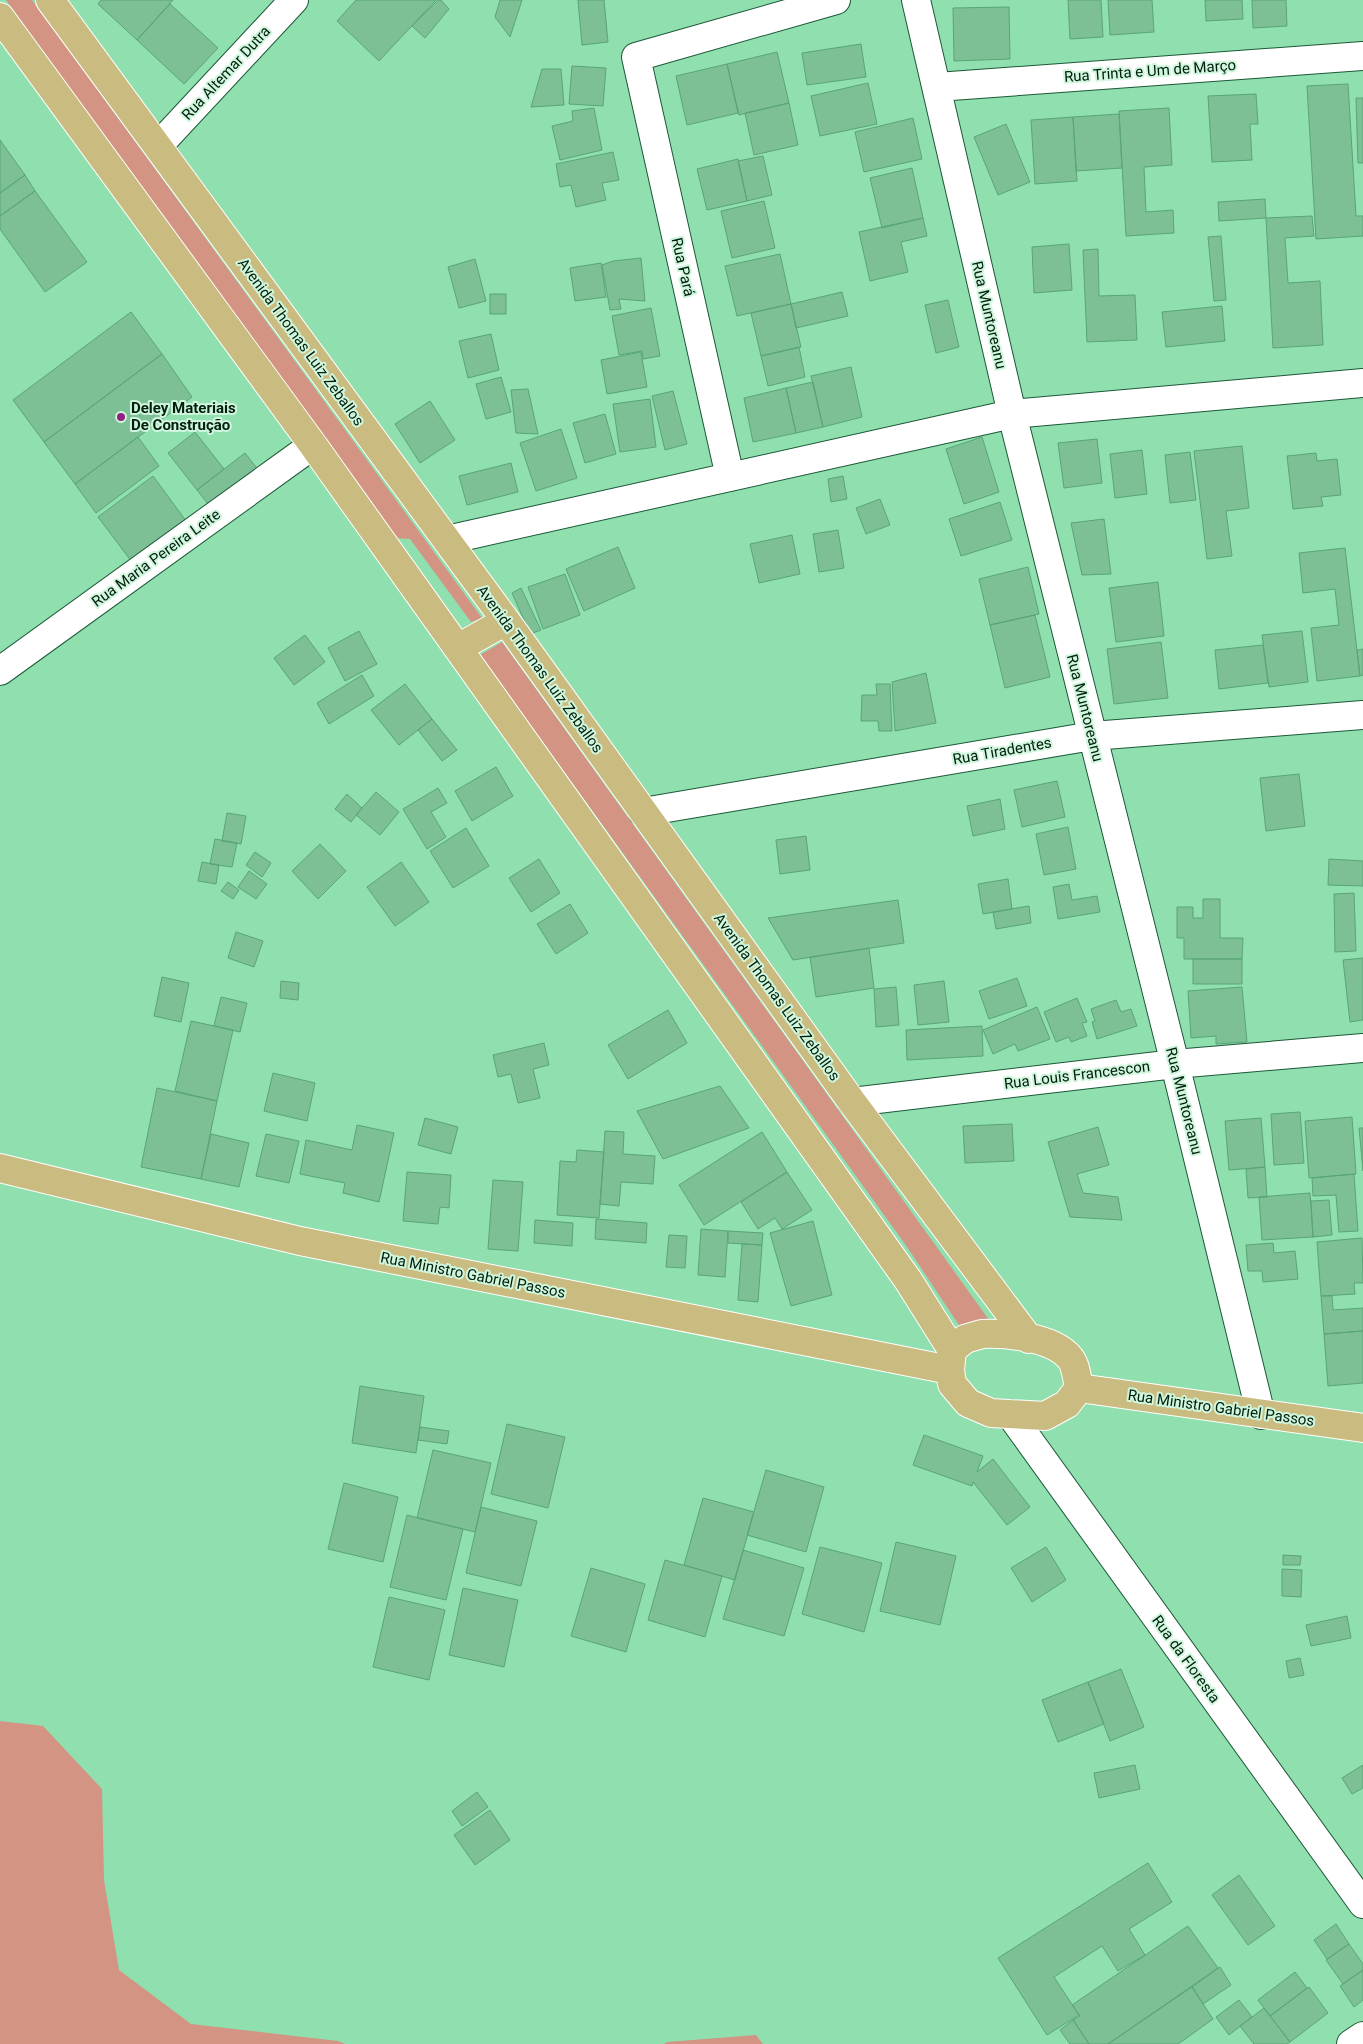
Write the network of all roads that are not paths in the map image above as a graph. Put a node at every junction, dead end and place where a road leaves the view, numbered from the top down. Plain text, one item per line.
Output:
1 (50, 0) edge
2 (294, 0) edge
3 (836, 0) edge
4 (916, 0) edge
5 (0, 17) edge
6 (1363, 56) edge
7 (937, 87) junction
8 (158, 146) junction
9 (1363, 383) edge
10 (1012, 414) junction
11 (313, 444) junction
12 (730, 477) junction
13 (447, 540) junction
14 (506, 621) junction
15 (458, 648) junction
16 (0, 671) edge
17 (1363, 715) edge
18 (1092, 736) junction
19 (643, 812) junction
20 (1363, 1048) edge
21 (1175, 1064) junction
22 (852, 1102) junction
23 (0, 1168) edge
24 (1029, 1339) junction
25 (951, 1360) junction
26 (1079, 1388) junction
27 (1010, 1414) junction
28 (1261, 1415) junction
29 (1363, 1428) edge
30 (1363, 1904) edge
31 (1363, 2036) edge
32 (1351, 2044) edge

1 - 8 main road, Avenida Thomas Luiz Zeballos
2 - 8 street, Rua Altemar Dutra
3 - 12 street, Rua Pará
4 - 7 street, Rua Muntoreanu
5 - 11 main road
6 - 7 street, Rua Trinta e Um de Março
7 - 10 street, Rua Muntoreanu
8 - 13 main road, Avenida Thomas Luiz Zeballos
9 - 10 street
10 - 12 street
10 - 18 street, Rua Muntoreanu
11 - 15 main road
11 - 16 street, Rua Maria Pereira Leite
12 - 13 street
13 - 14 main road, Avenida Thomas Luiz Zeballos
14 - 15 main road
14 - 19 main road, Avenida Thomas Luiz Zeballos
15 - 25 main road
17 - 18 street, Rua Tiradentes
18 - 19 street, Rua Tiradentes
18 - 21 street, Rua Muntoreanu
19 - 22 main road, Avenida Thomas Luiz Zeballos
20 - 21 street, Rua Louis Francescon
21 - 22 street, Rua Louis Francescon
21 - 28 street, Rua Muntoreanu
22 - 24 main road, Avenida Thomas Luiz Zeballos
23 - 25 main road, Rua Ministro Gabriel Passos
24 - 25 main road
24 - 26 main road
25 - 27 main road
26 - 27 main road
26 - 28 main road, Rua Ministro Gabriel Passos
27 - 30 street, Rua da Floresta
28 - 29 main road, Rua Ministro Gabriel Passos
31 - 32 street

